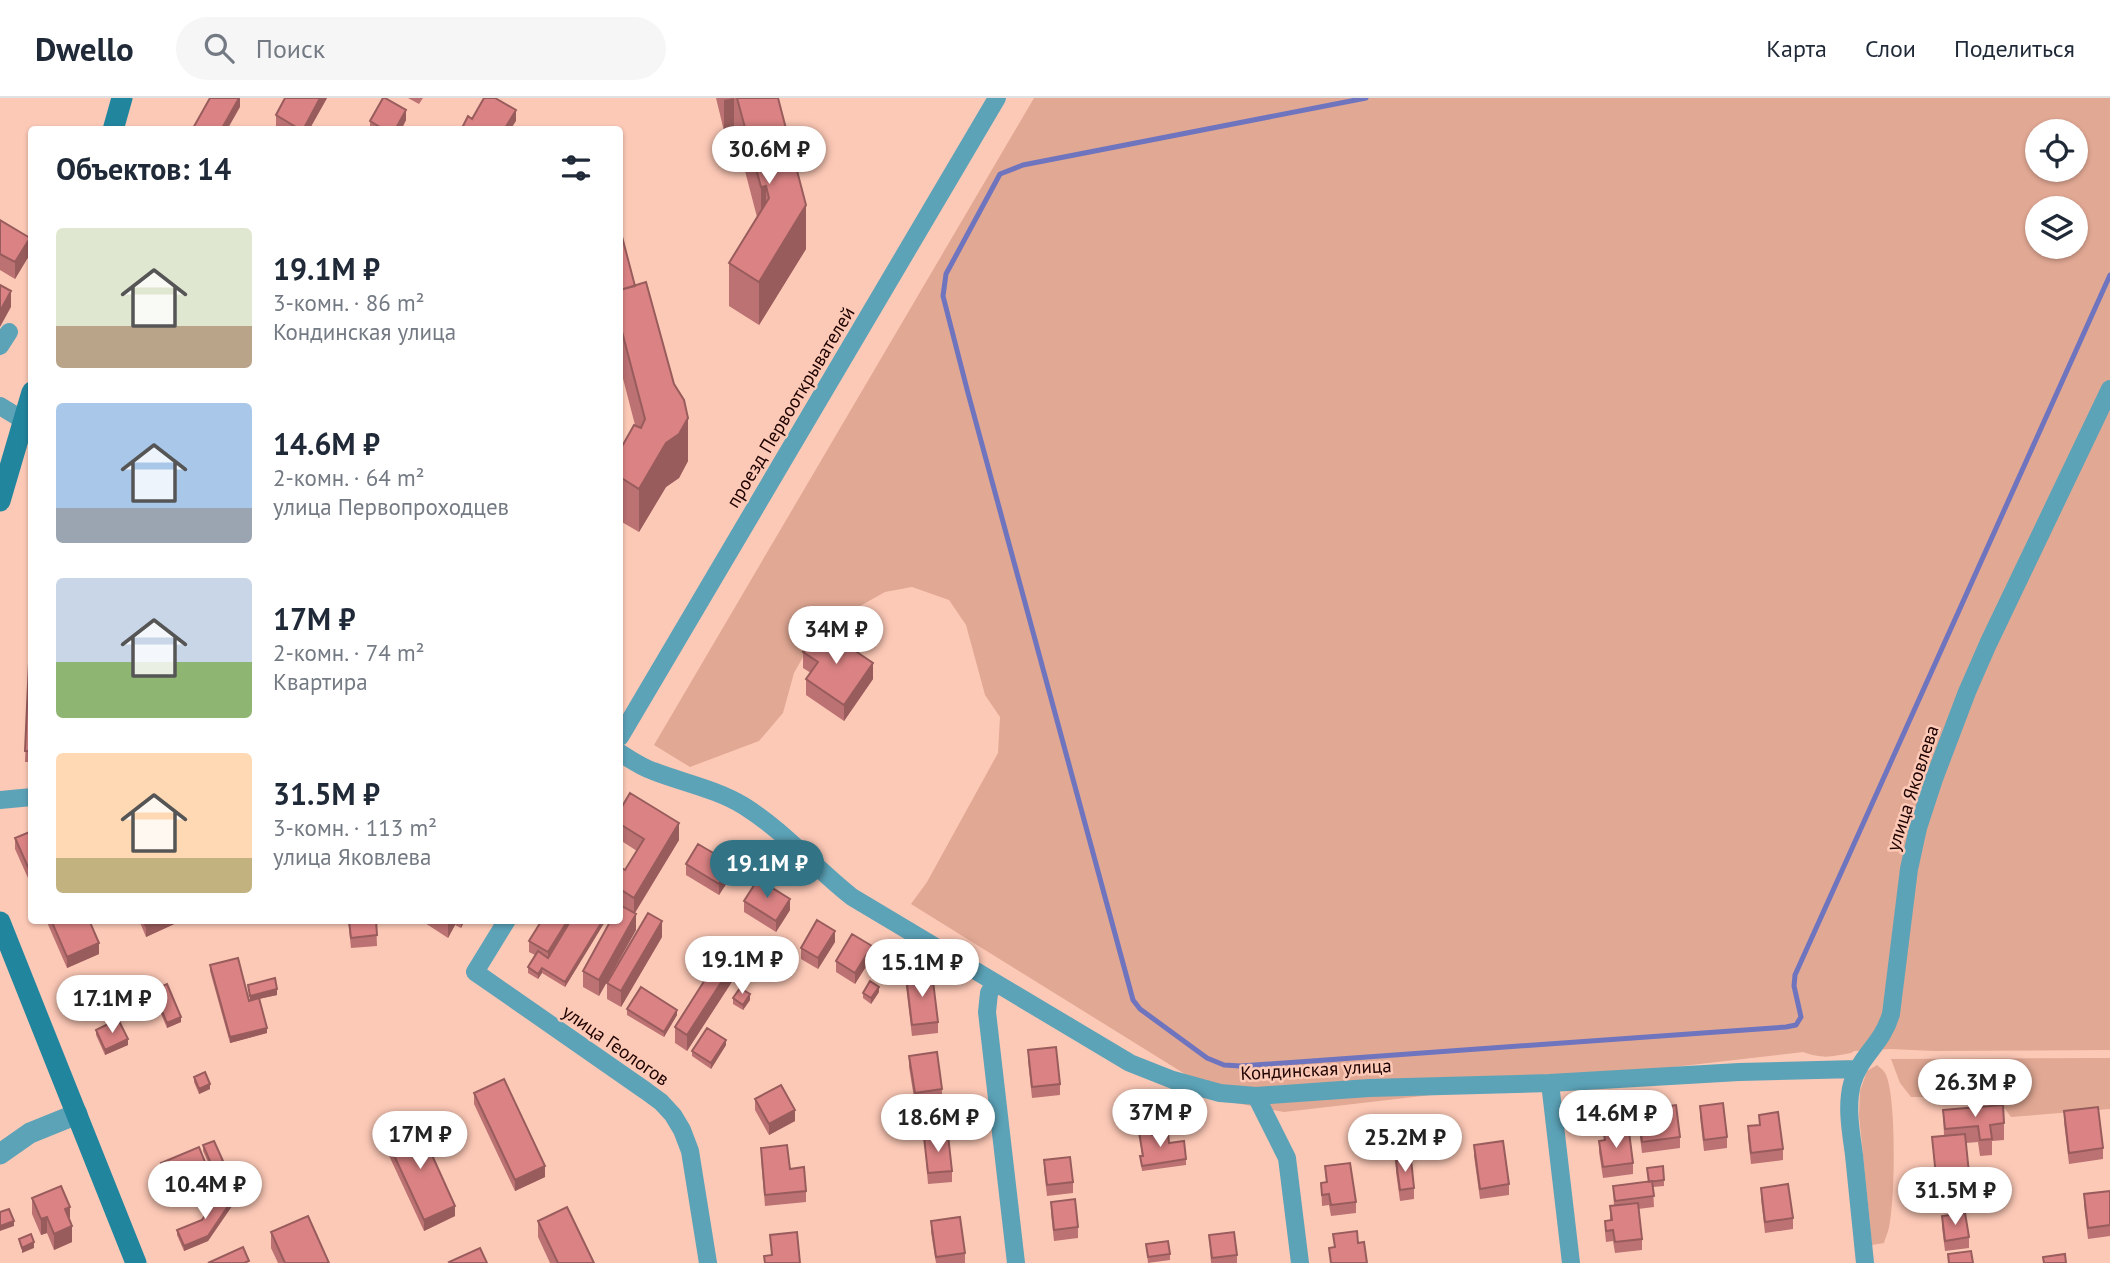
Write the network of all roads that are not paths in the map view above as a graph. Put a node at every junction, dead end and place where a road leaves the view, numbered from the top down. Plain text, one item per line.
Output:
1 (122, 98) edge
2 (997, 98) edge
3 (114, 126) edge
4 (2110, 388) edge
5 (28, 404) edge
6 (0, 406) edge
7 (23, 419) junction
8 (0, 501) edge
9 (623, 732) edge
10 (623, 755) edge
11 (28, 797) edge
12 (0, 800) edge
13 (0, 922) edge
14 (505, 924) edge
15 (995, 983) junction
16 (1857, 1069) junction
17 (1550, 1083) junction
18 (1256, 1096) junction
19 (77, 1114) junction
20 (0, 1154) edge
21 (136, 1263) edge
22 (708, 1263) edge
23 (1016, 1263) edge
24 (1300, 1263) edge
25 (1571, 1263) edge
26 (1865, 1263) edge

1 - 3 main road
2 - 9 street, проезд Первооткрывателей
4 - 16 street, улица Яковлева
5 - 7 main road
6 - 7 street
7 - 8 main road
10 - 15 street, Кондинская улица
11 - 12 street
13 - 19 main road
14 - 22 street, улица Геологов
15 - 18 street, Кондинская улица
15 - 23 street
16 - 17 street, Кондинская улица
16 - 26 street, улица Яковлева
17 - 18 street, Кондинская улица
17 - 25 street
18 - 24 street
19 - 20 street
19 - 21 main road

